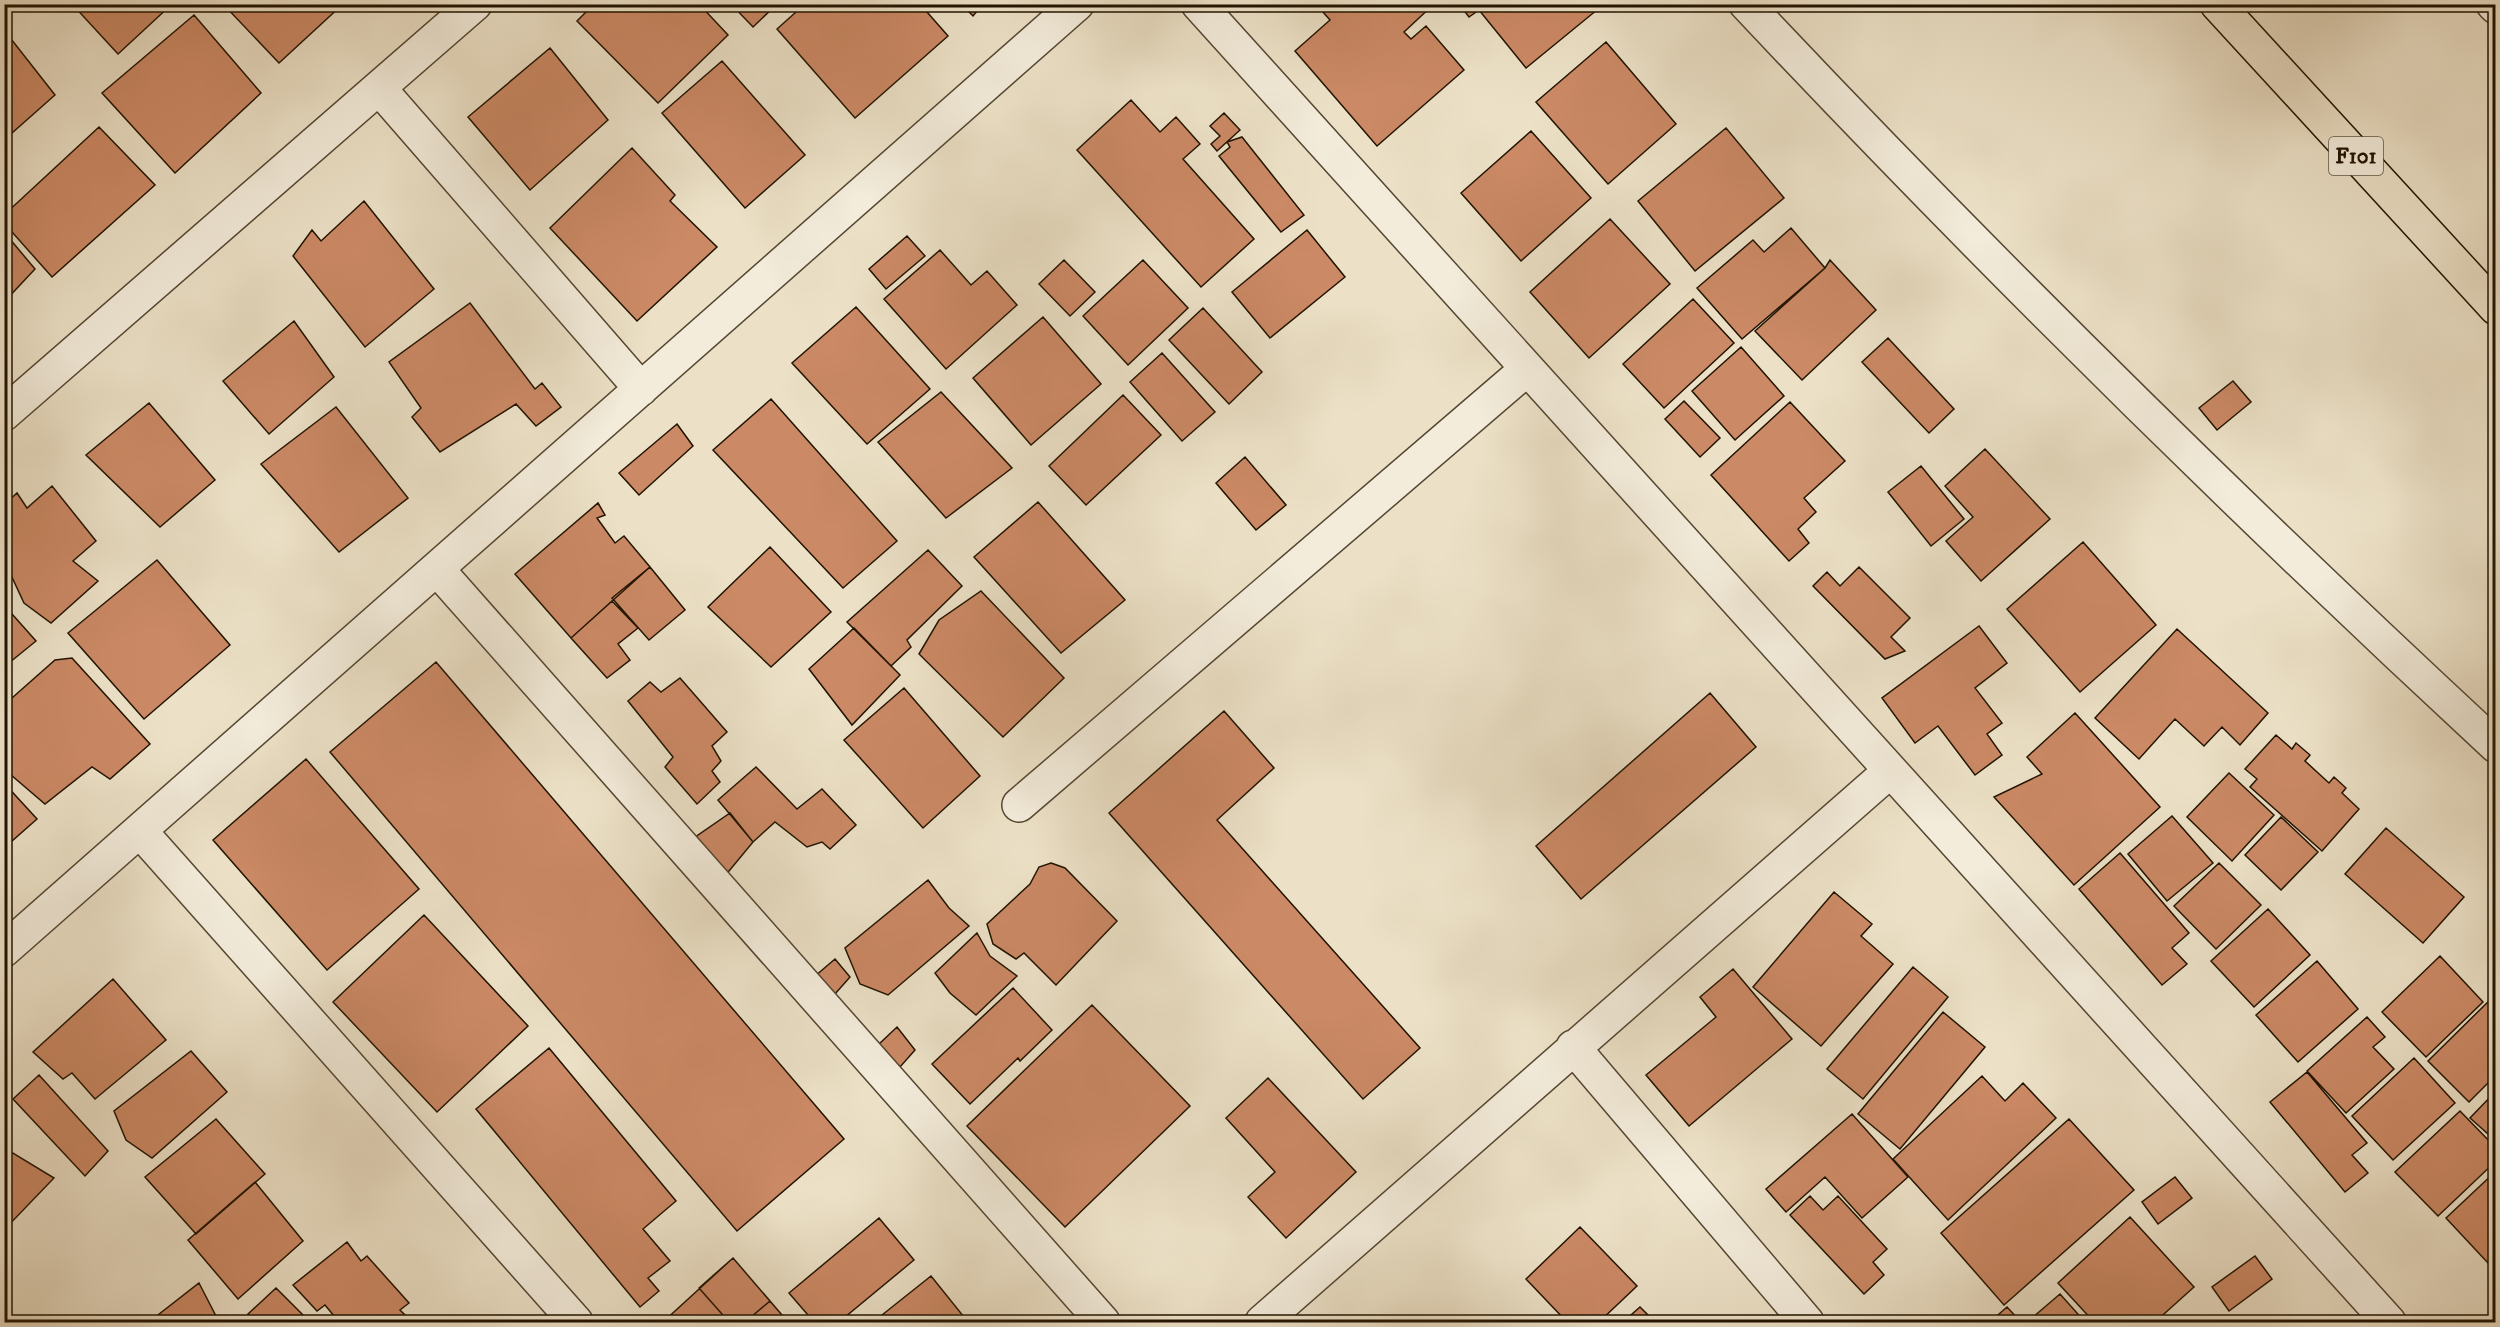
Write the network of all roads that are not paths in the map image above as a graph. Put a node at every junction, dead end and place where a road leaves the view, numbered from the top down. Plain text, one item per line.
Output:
1 (475, 4) edge
2 (1077, 4) edge
3 (1197, 4) edge
4 (1746, 4) edge
5 (2217, 4) edge
6 (379, 88) junction
7 (2496, 308) edge
8 (1527, 369) junction
9 (641, 389) junction
10 (4, 414) edge
11 (437, 569) junction
12 (2496, 746) edge
13 (1890, 771) junction
14 (1019, 804) dead end
15 (140, 831) junction
16 (4, 950) edge
17 (1573, 1047) junction
18 (576, 1323) edge
19 (1103, 1323) edge
20 (1262, 1323) edge
21 (1807, 1323) edge
22 (2389, 1323) edge

1 - 6 street
2 - 9 street
3 - 8 street
4 - 12 street
5 - 7 main road, F101
6 - 9 street
6 - 10 street
8 - 13 street
8 - 14 street
9 - 11 street
11 - 15 street
11 - 19 street
13 - 17 street
13 - 22 street
15 - 16 street
15 - 18 street
17 - 20 street
17 - 21 street

